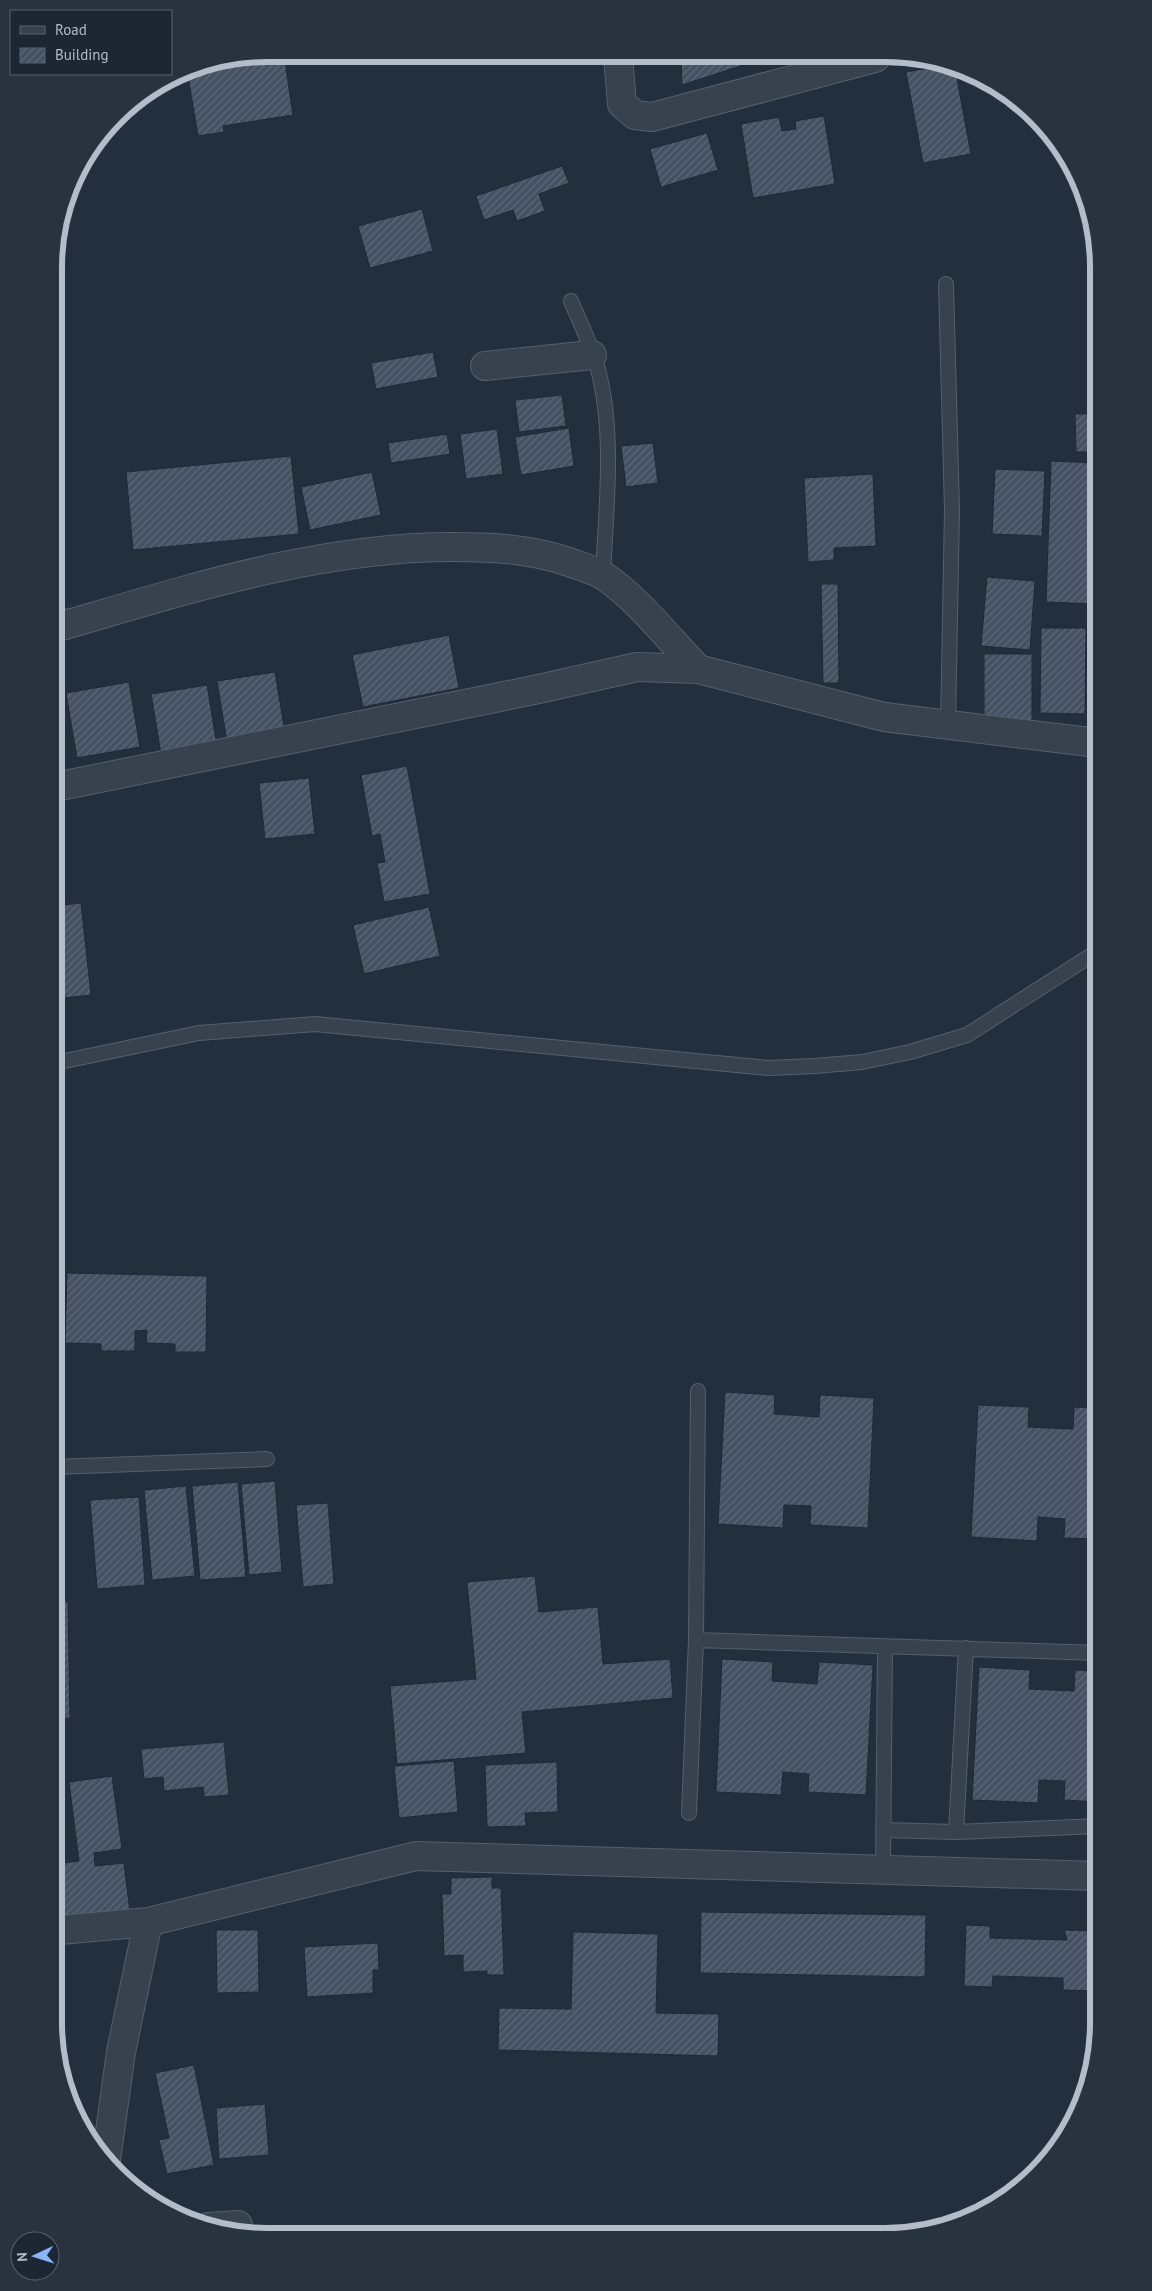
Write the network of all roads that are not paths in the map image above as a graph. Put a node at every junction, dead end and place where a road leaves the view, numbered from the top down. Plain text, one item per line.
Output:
1 (618, 62) edge
2 (860, 62) edge
3 (946, 284) dead end
4 (571, 301) dead end
5 (592, 355) junction
6 (485, 366) dead end
7 (603, 575) junction
8 (62, 618) edge
9 (698, 669) junction
10 (948, 725) junction
11 (1090, 742) edge
12 (62, 787) edge
13 (1090, 957) edge
14 (62, 1062) edge
15 (698, 1391) dead end
16 (267, 1458) dead end
17 (62, 1467) edge
18 (696, 1640) junction
19 (885, 1646) junction
20 (966, 1648) junction
21 (1090, 1652) edge
22 (689, 1813) dead end
23 (1090, 1826) edge
24 (884, 1830) junction
25 (956, 1832) junction
26 (883, 1870) junction
27 (1090, 1876) edge
28 (148, 1922) junction
29 (62, 1930) edge
30 (107, 2151) edge
31 (231, 2225) edge
32 (238, 2225) dead end

1 - 2 street
3 - 10 lane
4 - 5 lane
5 - 6 street
5 - 7 lane
7 - 8 street
7 - 9 street
9 - 10 street
9 - 12 street
10 - 11 street
13 - 14 lane
15 - 18 lane
16 - 17 lane
18 - 19 lane
18 - 22 lane
19 - 20 lane
19 - 24 lane
20 - 21 lane
20 - 25 lane
23 - 25 lane
24 - 25 lane
24 - 26 lane
26 - 27 street
26 - 28 street
28 - 29 street
28 - 30 street
31 - 32 street

